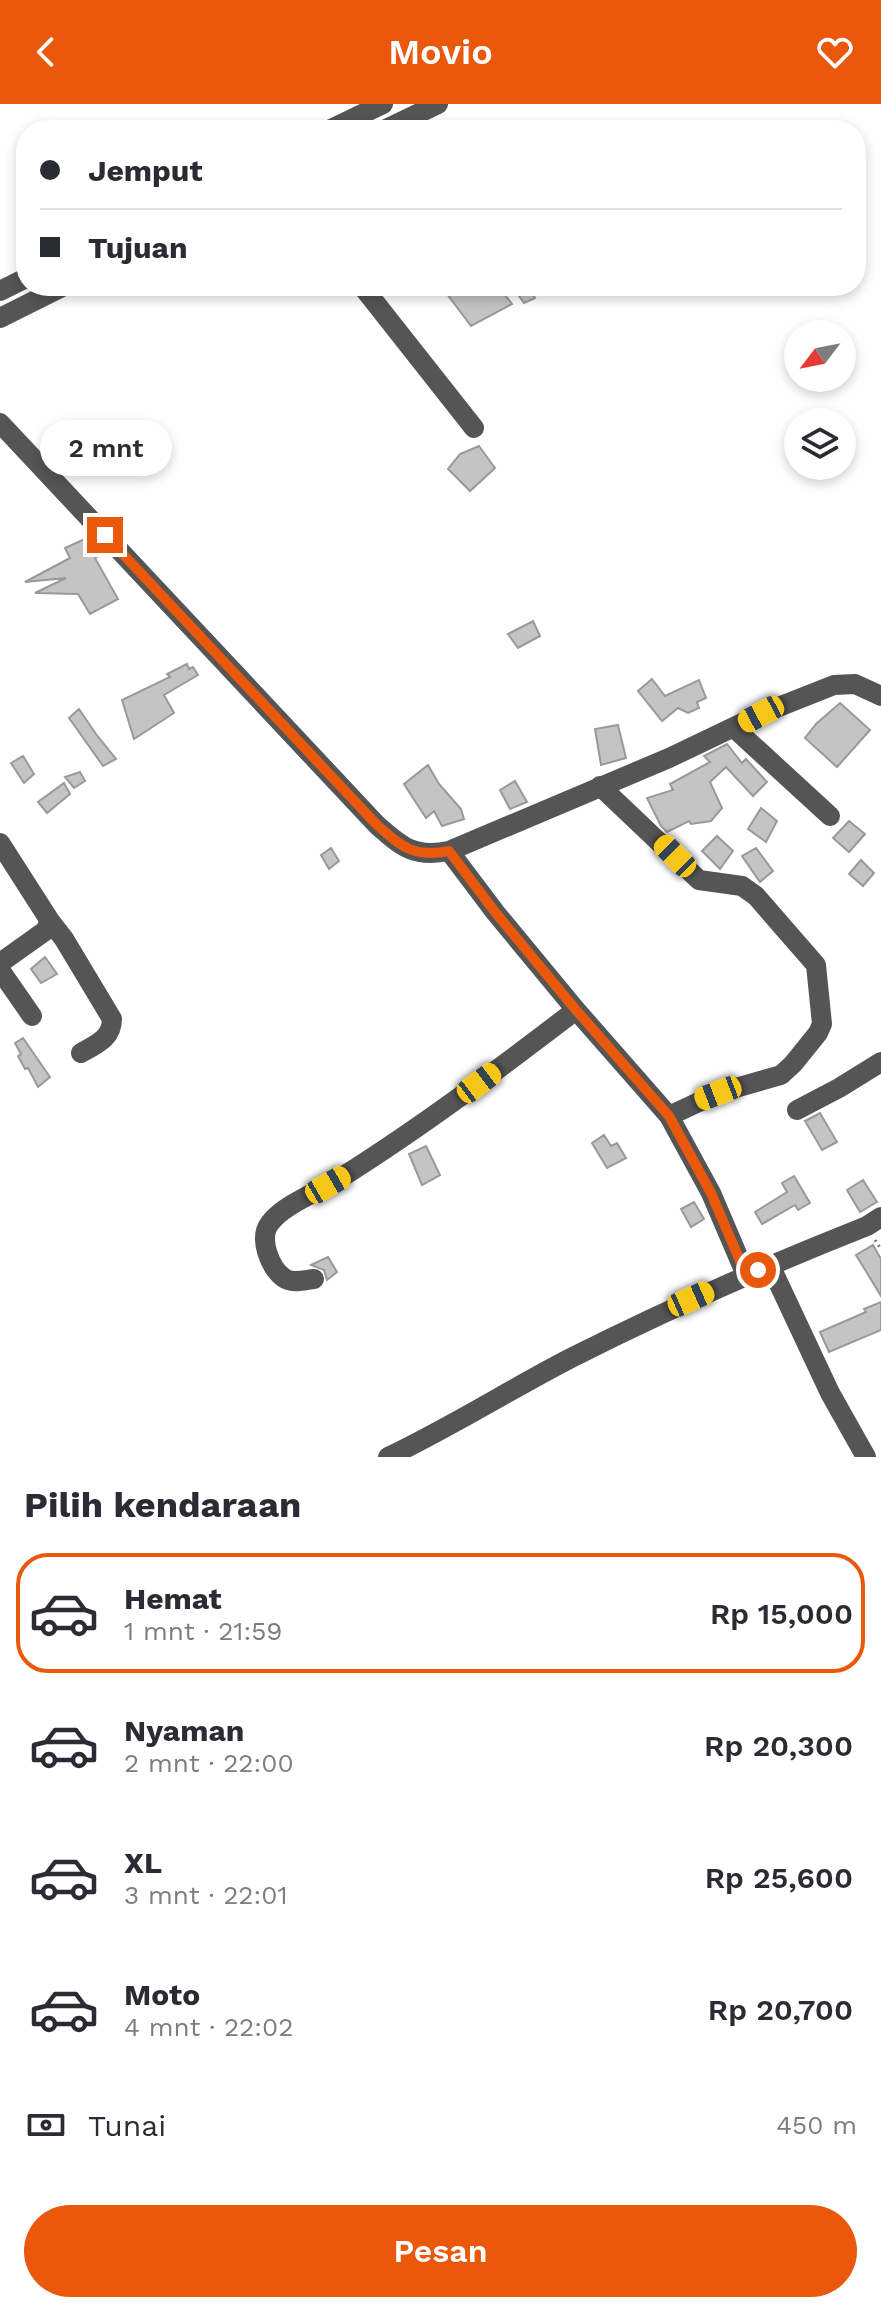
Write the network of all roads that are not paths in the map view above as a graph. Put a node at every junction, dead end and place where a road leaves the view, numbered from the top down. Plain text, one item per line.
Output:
1 (383, 104) edge
2 (438, 104) edge
3 (350, 120) edge
4 (405, 120) edge
5 (44, 296) edge
6 (370, 296) edge
7 (0, 318) edge
8 (0, 423) edge
9 (474, 428) dead end
10 (881, 696) edge
11 (734, 728) junction
12 (600, 786) junction
13 (830, 816) dead end
14 (0, 843) edge
15 (449, 851) junction
16 (50, 921) junction
17 (0, 963) edge
18 (0, 970) edge
19 (576, 1010) junction
20 (32, 1016) dead end
21 (81, 1053) dead end
22 (881, 1062) edge
23 (797, 1110) dead end
24 (669, 1116) junction
25 (881, 1217) edge
26 (770, 1265) junction
27 (746, 1275) junction
28 (314, 1279) dead end
29 (388, 1457) edge
30 (866, 1457) edge

1 - 3 street
2 - 4 street
5 - 7 street
6 - 9 street
8 - 15 street
10 - 11 street
11 - 12 street
11 - 13 street
12 - 15 street
12 - 24 street
14 - 16 street
15 - 19 street
16 - 17 street
16 - 21 street
18 - 20 street
19 - 24 street
19 - 28 street
22 - 23 street
24 - 27 street
25 - 26 street
26 - 27 street
26 - 30 street
27 - 29 street

